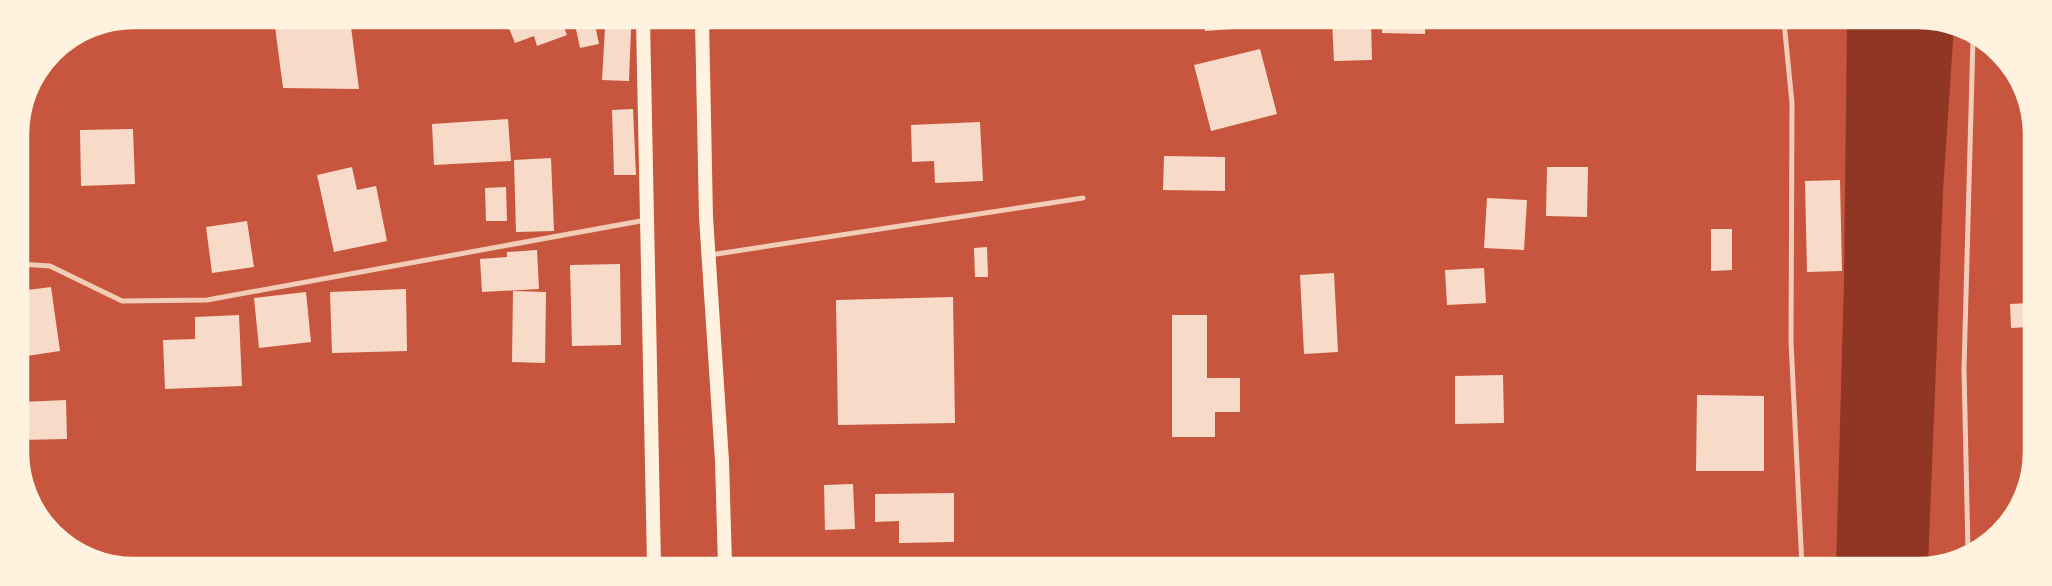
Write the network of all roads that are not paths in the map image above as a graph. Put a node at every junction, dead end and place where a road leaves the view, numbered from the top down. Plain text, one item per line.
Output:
1 (643, 28) edge
2 (702, 28) edge
3 (1785, 28) edge
4 (1973, 43) edge
5 (1083, 198) dead end
6 (646, 220) junction
7 (709, 256) junction
8 (28, 265) edge
9 (1968, 546) edge
10 (1802, 558) edge
11 (654, 559) edge
12 (725, 559) edge

1 - 6 highway
2 - 7 highway
3 - 10 street
4 - 9 street
5 - 7 street
6 - 8 street
6 - 11 highway
7 - 12 highway

